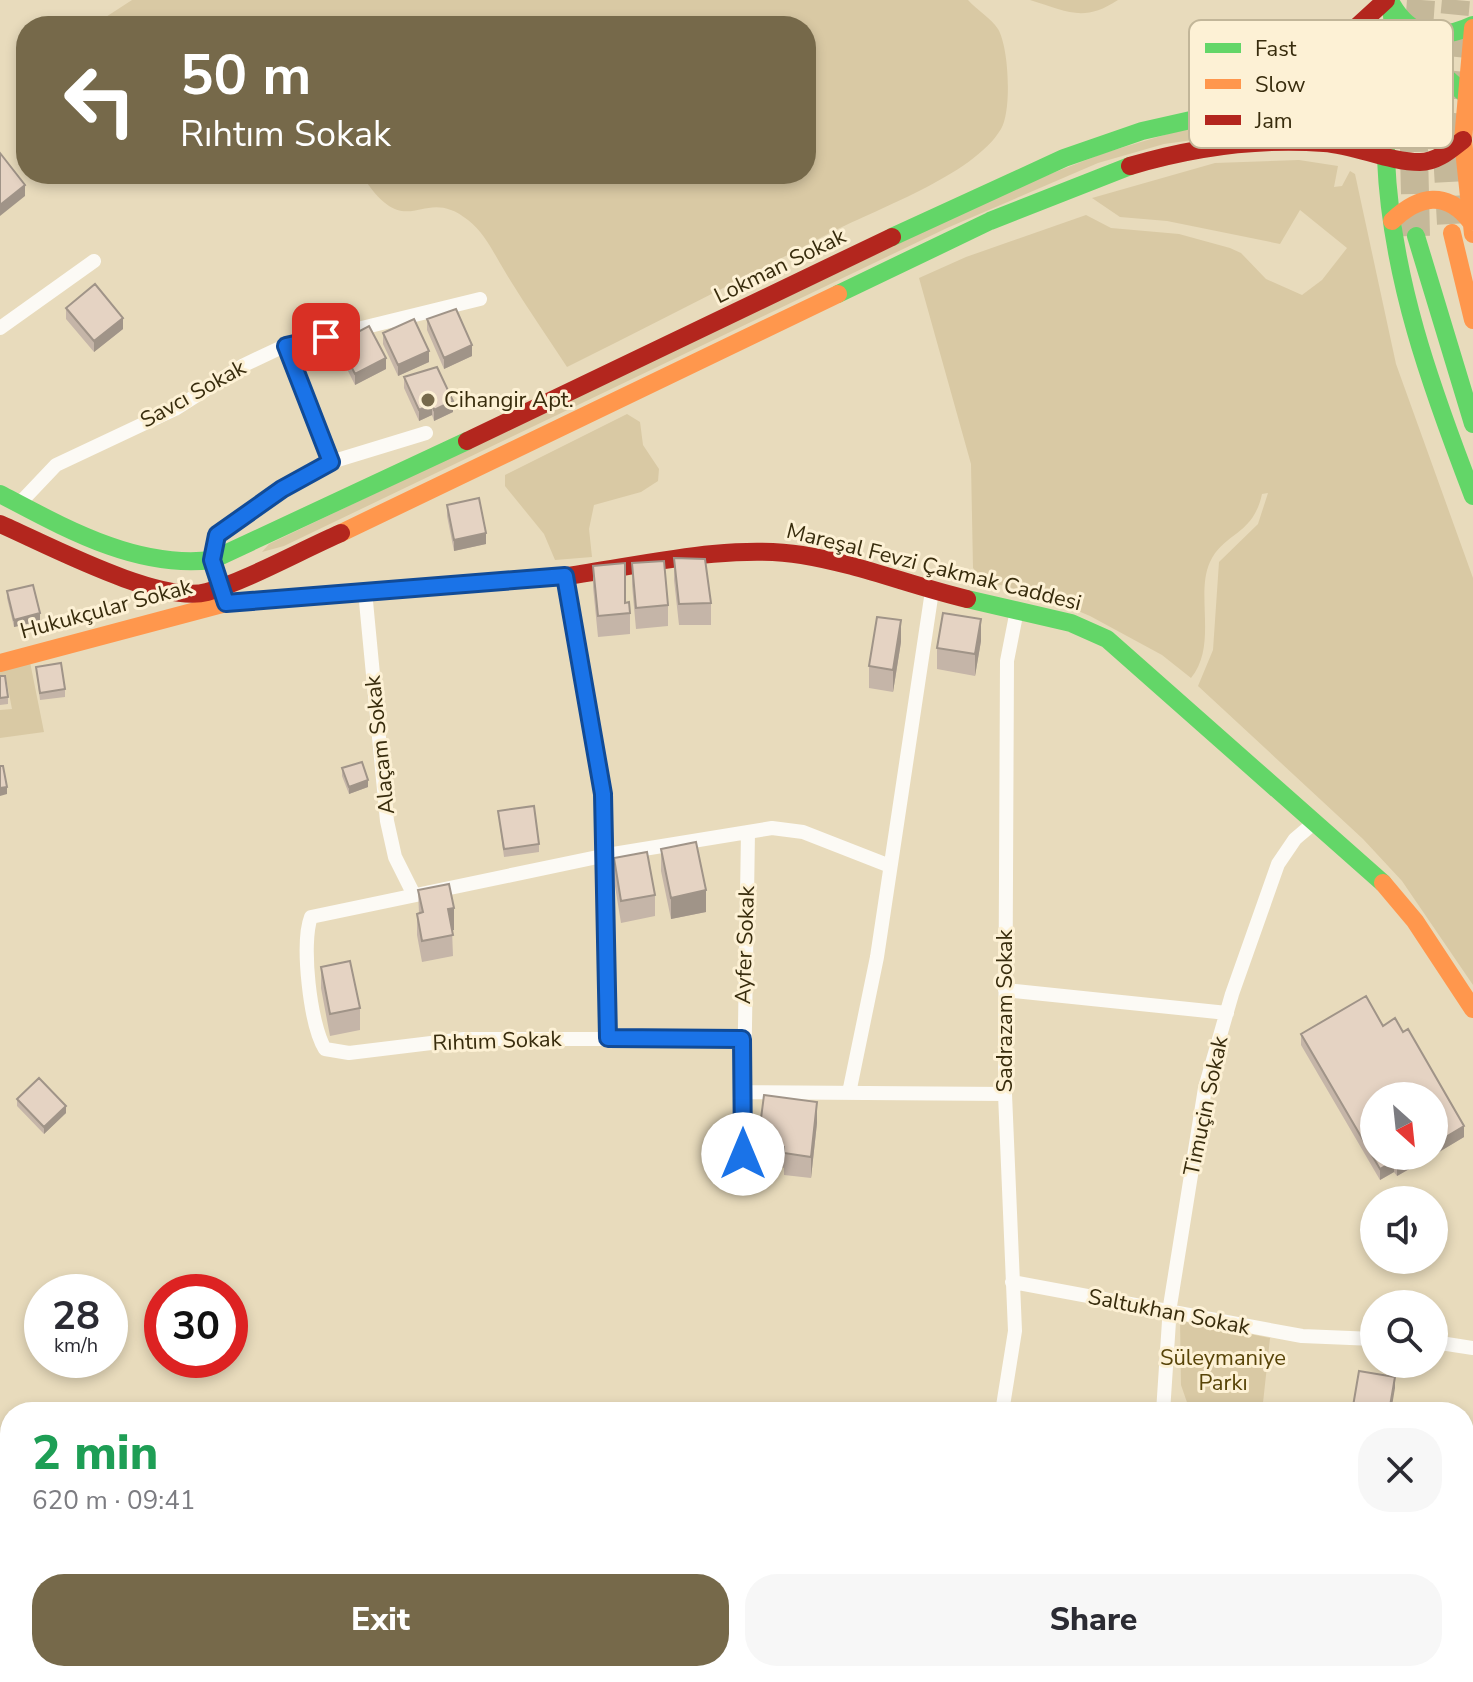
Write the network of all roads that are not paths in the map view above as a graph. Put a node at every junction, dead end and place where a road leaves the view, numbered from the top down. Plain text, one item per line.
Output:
1 (1389, 0) edge
2 (1366, 20) edge
3 (1395, 20) edge
4 (1403, 20) edge
5 (1473, 26) edge
6 (1453, 35) edge
7 (1453, 83) edge
8 (1465, 94) junction
9 (1189, 120) edge
10 (1467, 132) edge
11 (1203, 148) edge
12 (1349, 148) edge
13 (1383, 148) edge
14 (1445, 148) edge
15 (1382, 155) junction
16 (1392, 221) junction
17 (1472, 226) edge
18 (1452, 233) tunnel mouth
19 (1416, 236) tunnel mouth
20 (94, 261) dead end
21 (480, 299) dead end
22 (1473, 320) edge
23 (0, 328) edge
24 (286, 346) junction
25 (1473, 424) edge
26 (426, 433) dead end
27 (331, 462) junction
28 (0, 494) edge
29 (1473, 496) edge
30 (19, 504) junction
31 (0, 524) edge
32 (212, 560) junction
33 (565, 576) junction
34 (365, 591) junction
35 (932, 591) junction
36 (223, 595) junction
37 (1017, 610) junction
38 (0, 663) edge
39 (1315, 822) junction
40 (748, 832) junction
41 (607, 855) junction
42 (890, 866) junction
43 (414, 895) junction
44 (1005, 990) junction
45 (1473, 1009) edge
46 (1227, 1013) junction
47 (608, 1038) junction
48 (742, 1039) junction
49 (743, 1092) junction
50 (849, 1093) junction
51 (1005, 1094) junction
52 (743, 1154) dead end
53 (1012, 1282) junction
54 (1170, 1313) junction
55 (1360, 1338) edge
56 (1448, 1344) edge
57 (1473, 1348) edge
58 (1004, 1402) edge
59 (1165, 1402) edge

1 - 2 main road
1 - 3 main road
1 - 4 main road
5 - 6 main road
5 - 8 main road
7 - 8 main road
8 - 10 main road
9 - 32 main road, Lokman Sokak
10 - 17 main road
11 - 36 main road
12 - 15 main road
13 - 15 main road
14 - 15 main road
15 - 16 main road
16 - 17 main road
16 - 29 main road
18 - 22 main road
19 - 25 main road
20 - 23 street
21 - 24 street, Savcı Sokak
24 - 27 street
24 - 30 street, Savcı Sokak
26 - 27 street
27 - 32 street
28 - 30 main road
30 - 32 main road
31 - 36 main road, Mareşal Fevzi Çakmak Caddesi
32 - 36 main road
33 - 34 main road, Mareşal Fevzi Çakmak Caddesi
33 - 35 main road, Mareşal Fevzi Çakmak Caddesi
33 - 41 street
34 - 36 main road, Mareşal Fevzi Çakmak Caddesi
34 - 43 street, Alaçam Sokak
35 - 37 main road, Mareşal Fevzi Çakmak Caddesi
35 - 42 street
36 - 38 main road, Hukukçular Sokak
37 - 39 main road, Mareşal Fevzi Çakmak Caddesi
37 - 44 street, Sadrazam Sokak
39 - 45 main road, Mareşal Fevzi Çakmak Caddesi
39 - 46 street, Timuçin Sokak
40 - 41 street
40 - 42 street
40 - 48 street, Ayfer Sokak
41 - 43 street
41 - 47 street
42 - 50 street
43 - 47 street, Rıhtım Sokak
44 - 46 street
44 - 51 street, Sadrazam Sokak
46 - 54 street, Timuçin Sokak
47 - 48 street, Rıhtım Sokak
48 - 49 street, Ayfer Sokak
49 - 50 street
49 - 52 street, Ayfer Sokak
50 - 51 street
51 - 53 street, Sadrazam Sokak
53 - 54 street, Saltukhan Sokak
53 - 58 street, Sadrazam Sokak
54 - 55 street, Saltukhan Sokak
54 - 59 street, Timuçin Sokak
56 - 57 street

